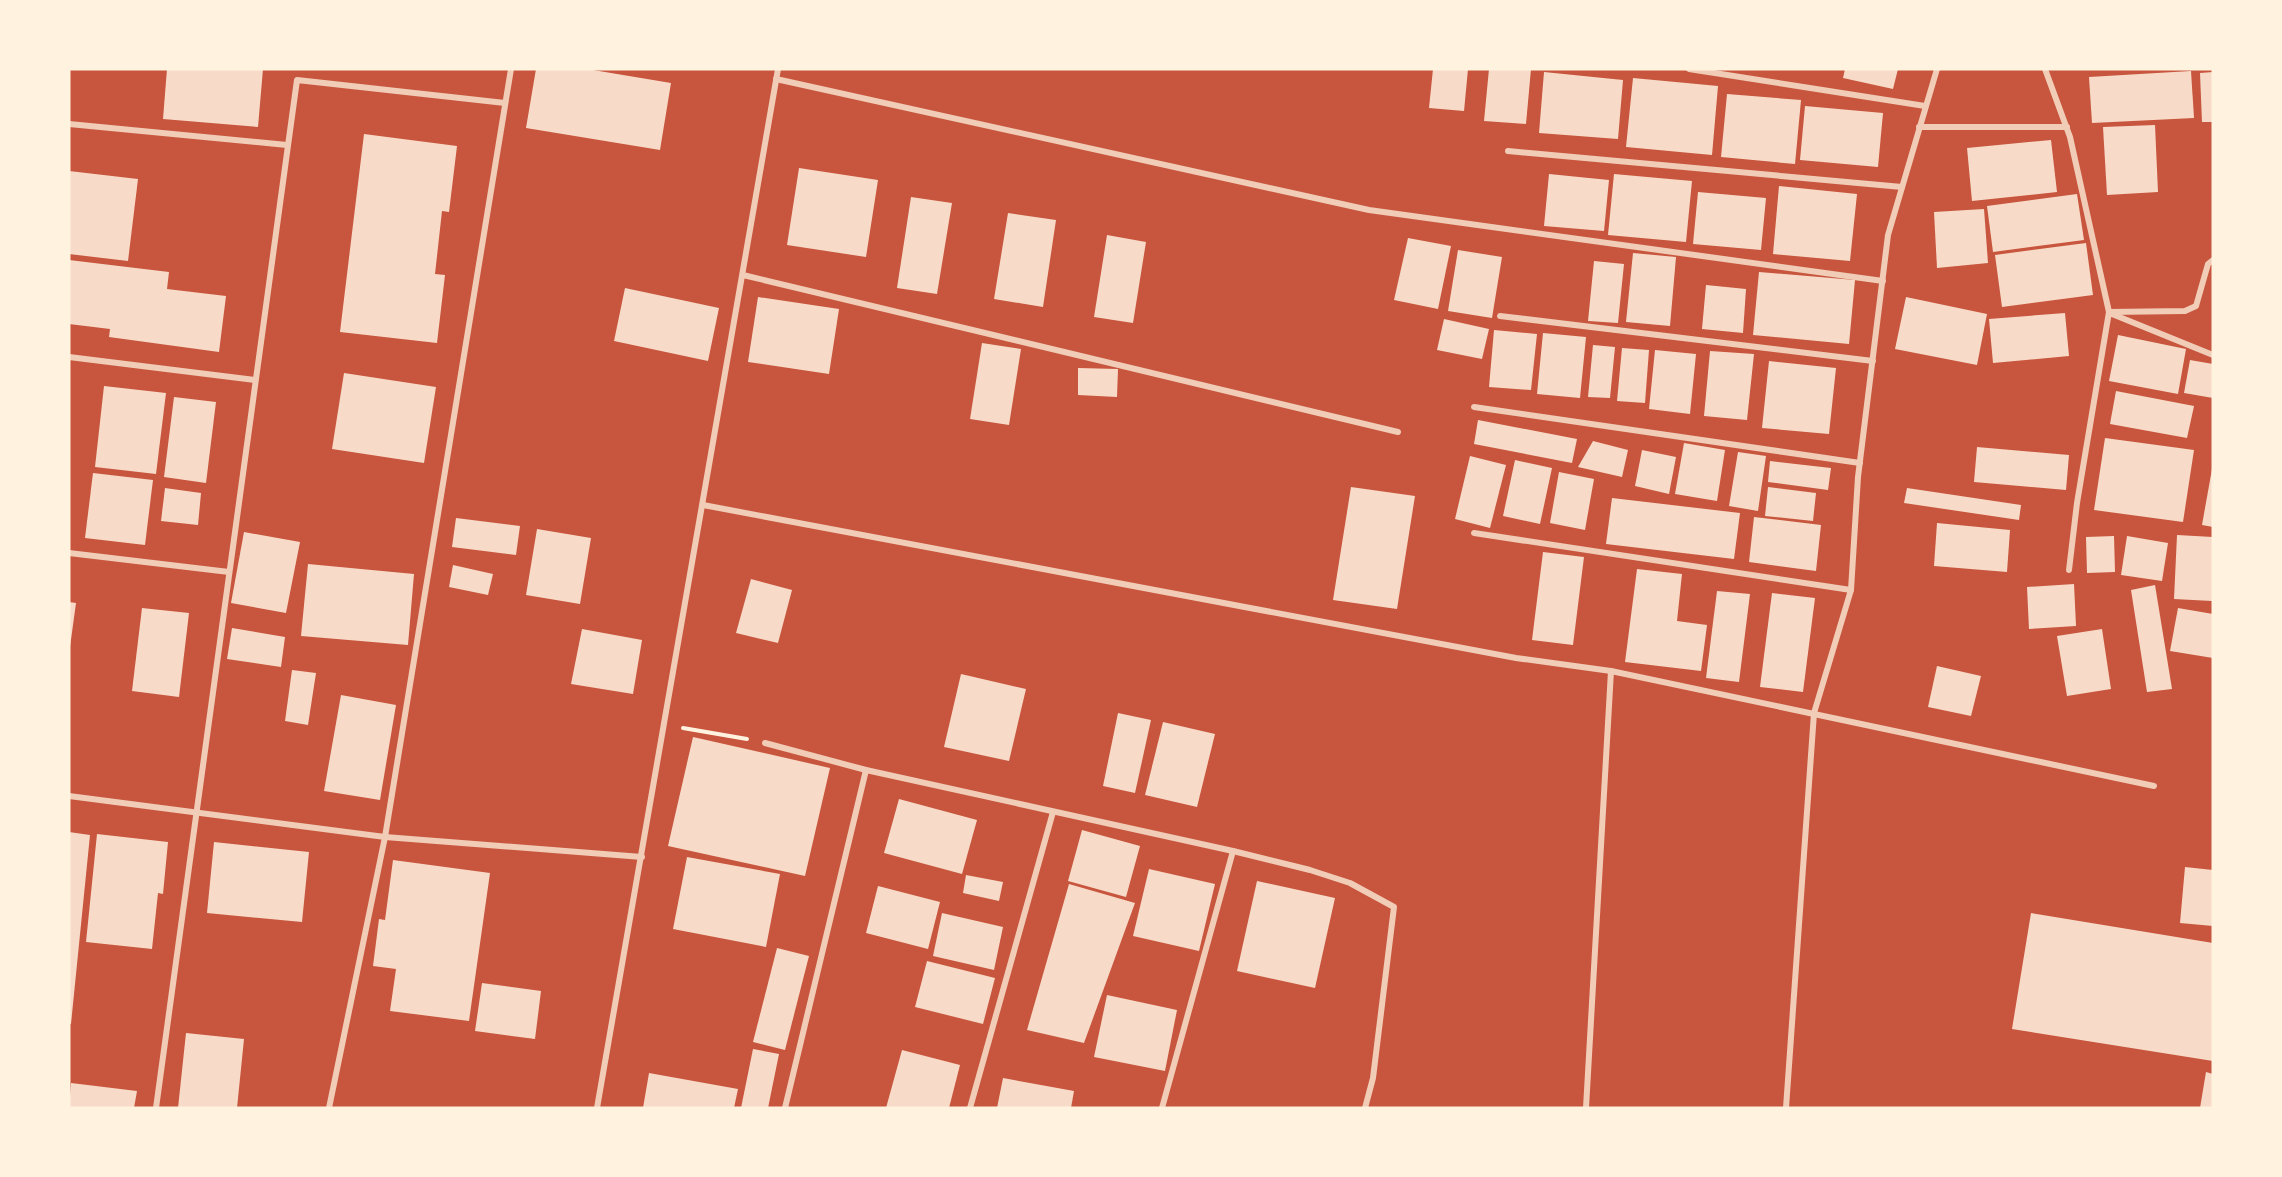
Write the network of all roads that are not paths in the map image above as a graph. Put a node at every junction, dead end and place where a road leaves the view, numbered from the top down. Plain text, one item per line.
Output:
1 (511, 69) edge
2 (778, 69) edge
3 (1689, 69) edge
4 (1936, 69) edge
5 (2045, 69) edge
6 (776, 79) junction
7 (505, 103) junction
8 (1925, 106) junction
9 (69, 124) edge
10 (1919, 127) junction
11 (2067, 127) junction
12 (287, 145) junction
13 (1508, 151) dead end
14 (1902, 187) junction
15 (2213, 260) edge
16 (742, 275) junction
17 (1883, 281) junction
18 (2109, 312) junction
19 (1500, 316) dead end
20 (2213, 355) edge
21 (69, 357) edge
22 (1873, 361) junction
23 (255, 380) junction
24 (1474, 407) dead end
25 (1398, 432) dead end
26 (1860, 463) junction
27 (703, 505) junction
28 (1474, 533) dead end
29 (69, 553) edge
30 (2069, 570) dead end
31 (229, 572) junction
32 (1851, 590) junction
33 (1611, 671) junction
34 (1814, 713) junction
35 (765, 743) road end
36 (866, 770) junction
37 (2154, 786) dead end
38 (69, 796) edge
39 (1053, 812) junction
40 (195, 813) junction
41 (385, 837) junction
42 (1233, 851) junction
43 (642, 857) junction
44 (156, 1108) edge
45 (329, 1108) edge
46 (597, 1108) edge
47 (785, 1108) edge
48 (970, 1108) edge
49 (1161, 1108) edge
50 (1365, 1108) edge
51 (1586, 1108) edge
52 (1786, 1108) edge

1 - 7 street
2 - 6 street
3 - 8 street
4 - 8 street
5 - 11 street
6 - 16 street
6 - 17 street
7 - 12 street
7 - 41 street
8 - 10 street
9 - 12 street
10 - 11 street
10 - 14 street
11 - 18 street
12 - 23 street
13 - 14 street
14 - 17 street
15 - 18 street
16 - 25 street
16 - 27 street
17 - 22 street
18 - 20 street
18 - 30 street
19 - 22 street
21 - 23 street
22 - 26 street
23 - 31 street
24 - 26 street
26 - 32 street
27 - 33 street
27 - 43 street
28 - 32 street
29 - 31 street
31 - 40 street
32 - 34 street
33 - 34 street
33 - 51 street
34 - 37 street
34 - 52 street
35 - 36 street
36 - 39 street
36 - 47 street
38 - 40 street
39 - 42 street
39 - 48 street
40 - 41 street
40 - 44 street
41 - 43 street
41 - 45 street
42 - 49 street
42 - 50 street
43 - 46 street

